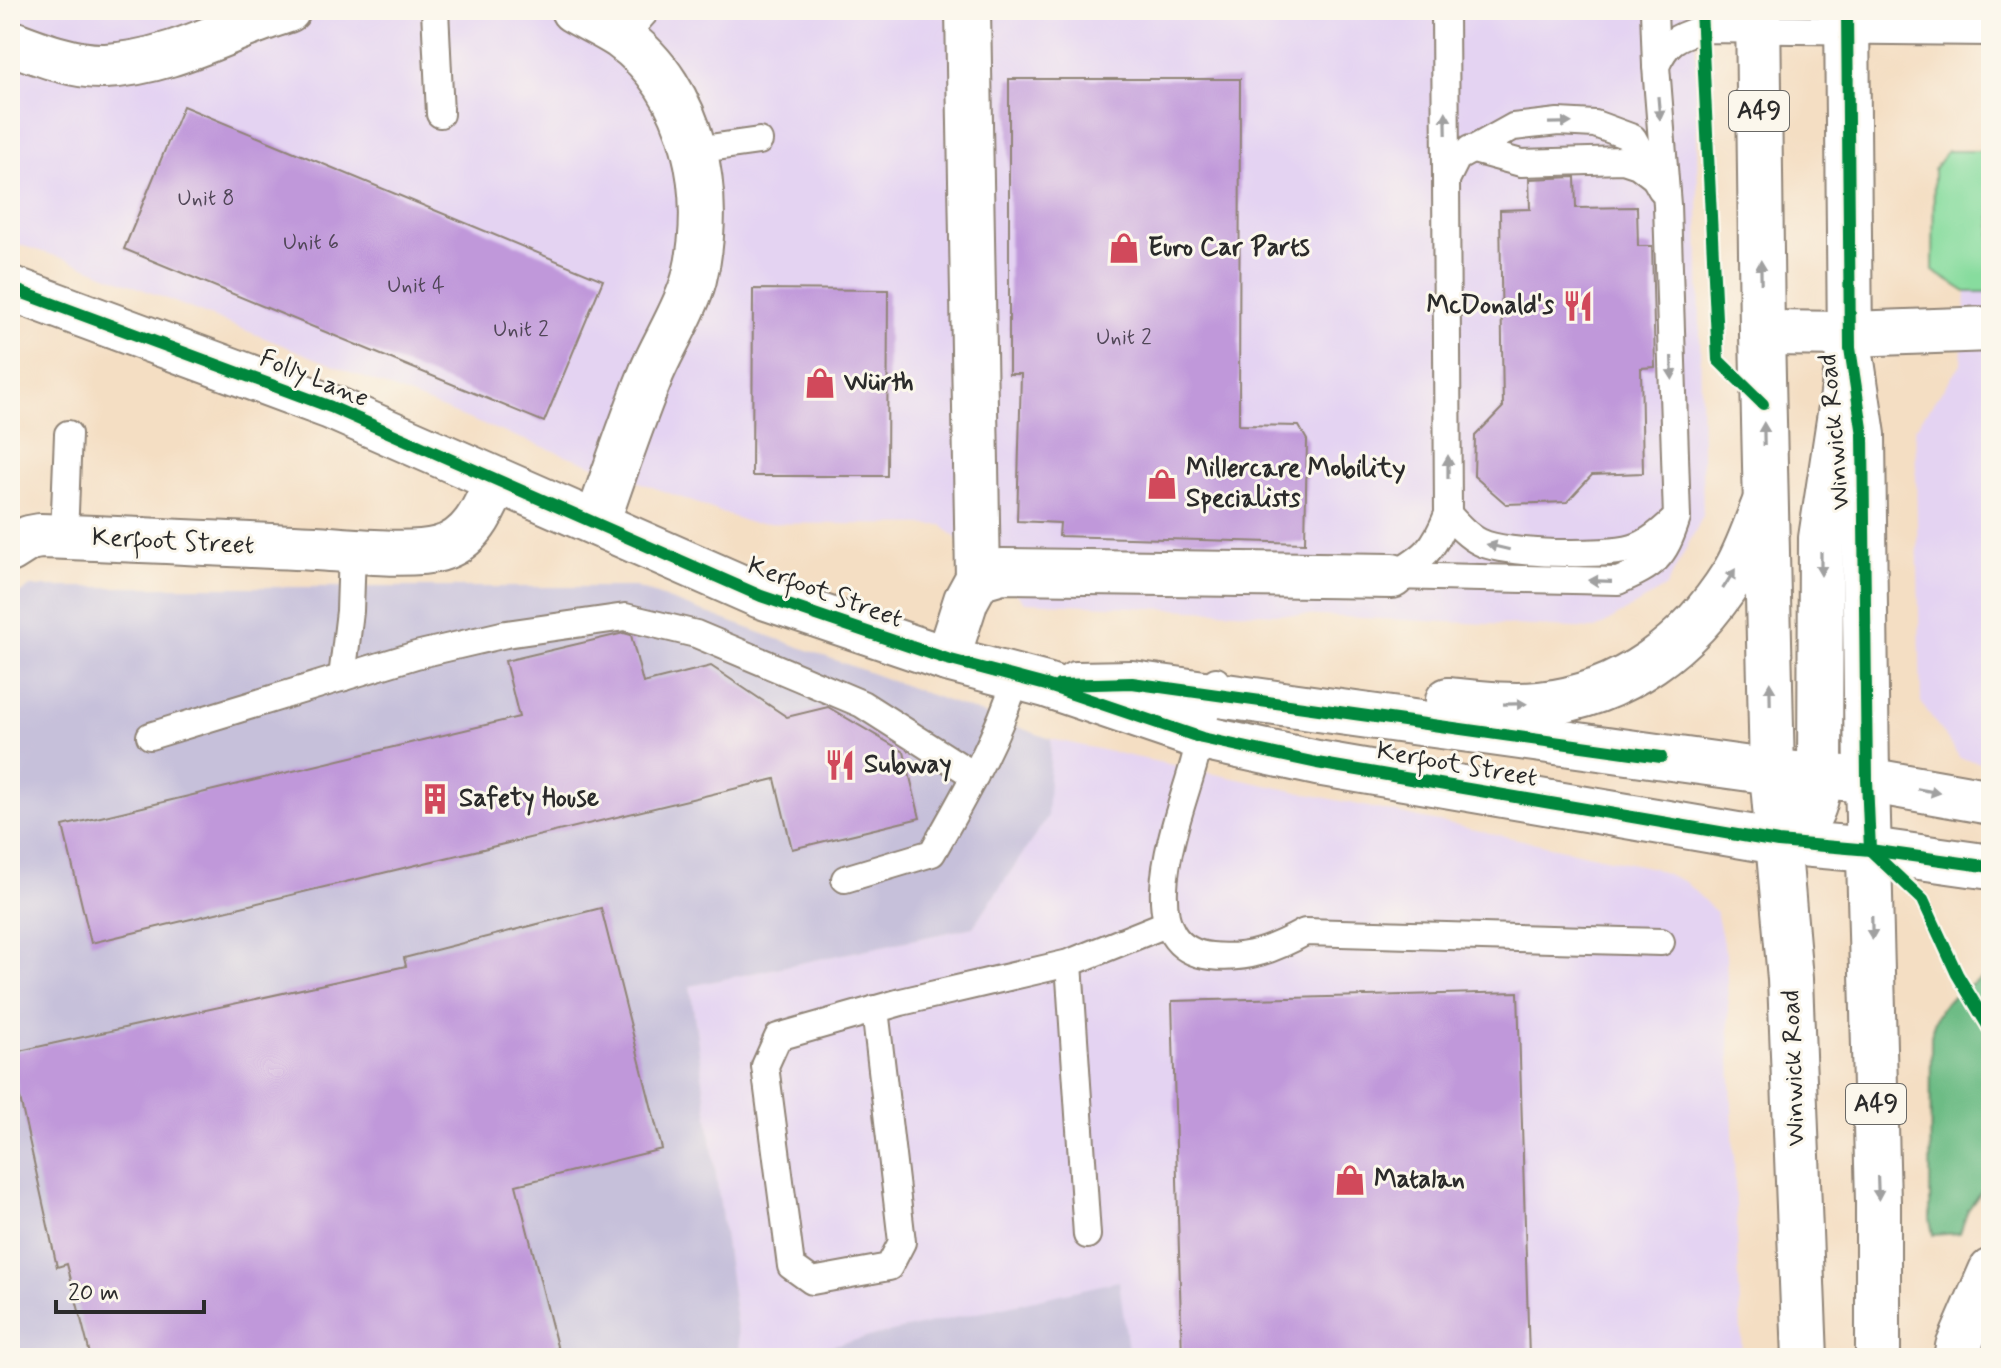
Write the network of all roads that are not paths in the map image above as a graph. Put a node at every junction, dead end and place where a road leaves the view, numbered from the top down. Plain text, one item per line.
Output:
1 (288, 10) edge
2 (435, 10) edge
3 (573, 10) edge
4 (968, 10) edge
5 (1445, 10) edge
6 (1654, 10) edge
7 (1758, 20) edge
8 (1847, 20) edge
9 (634, 24) edge
10 (1991, 32) edge
11 (10, 42) edge
12 (1656, 66) junction
13 (440, 114) dead end
14 (759, 141) dead end
15 (1470, 149) junction
16 (695, 150) junction
17 (1447, 178) junction
18 (1663, 193) junction
19 (10, 288) edge
20 (1991, 329) edge
21 (1762, 333) junction
22 (1850, 341) junction
23 (68, 434) dead end
24 (496, 482) junction
25 (1765, 502) junction
26 (1448, 514) junction
27 (1677, 518) junction
28 (597, 523) junction
29 (64, 537) junction
30 (10, 550) edge
31 (352, 550) junction
32 (1392, 576) junction
33 (978, 578) junction
34 (947, 659) junction
35 (342, 678) junction
36 (1031, 681) junction
37 (1215, 684) junction
38 (150, 736) dead end
39 (1202, 738) junction
40 (1772, 772) junction
41 (975, 776) junction
42 (1820, 776) junction
43 (1867, 780) junction
44 (1991, 802) edge
45 (1778, 842) junction
46 (1870, 850) junction
47 (1991, 867) edge
48 (845, 879) dead end
49 (1166, 924) junction
50 (1661, 942) dead end
51 (1069, 963) junction
52 (875, 1009) junction
53 (1087, 1235) dead end
54 (1991, 1271) edge
55 (1805, 1358) edge
56 (1878, 1358) edge
57 (1956, 1358) edge

1 - 11 main road
2 - 13 lane
3 - 9 main road
4 - 33 main road
17 -> 5 lane
6 - 12 lane
7 - 8 lane
7 - 12 lane
21 -> 7 main road, Winwick Road / A49
8 - 10 lane
8 - 22 main road, Winwick Road / A49
9 - 16 main road
12 -> 18 lane
14 - 16 lane
15 - 17 lane
15 - 18 lane
15 -> 18 lane
16 - 28 main road
26 -> 17 lane
18 -> 27 lane
19 - 24 main road, Folly Lane
20 - 22 main road
21 - 22 main road
25 -> 21 main road, Winwick Road / A49
22 -> 42 main road, A49
22 - 43 main road, Winwick Road / A49
23 - 29 lane
24 - 28 main road, Folly Lane
24 - 31 main road, Kerfoot Street
37 -> 25 main road
40 -> 25 main road, Winwick Road / A49
27 -> 26 lane
26 - 32 lane
27 -> 32 lane
28 - 34 main road, Kerfoot Street
29 - 30 main road, Kerfoot Street
29 - 31 main road, Kerfoot Street
31 - 35 lane
32 - 33 main road
33 - 34 main road
34 - 36 main road, Kerfoot Street
35 - 38 lane
35 - 41 lane
36 - 37 main road, Kerfoot Street
36 - 39 main road, Kerfoot Street
36 - 41 lane
37 - 39 lane
37 - 40 main road, Kerfoot Street
39 - 45 main road, Kerfoot Street
39 - 49 lane
40 - 42 main road, Kerfoot Street
40 - 45 main road, Winwick Road / A49
41 - 48 lane
42 - 43 main road, Kerfoot Street
42 - 45 main road, A49
43 -> 44 main road, Kerfoot Street
43 - 46 main road, Winwick Road / A49
45 - 46 main road, Kerfoot Street
45 - 55 main road, Winwick Road / A49
46 - 47 main road, Kerfoot Street
46 -> 56 main road, Winwick Road / A49
49 - 50 lane
49 - 51 lane
51 - 52 lane
51 - 53 lane
52 - 52 lane
54 - 57 main road

